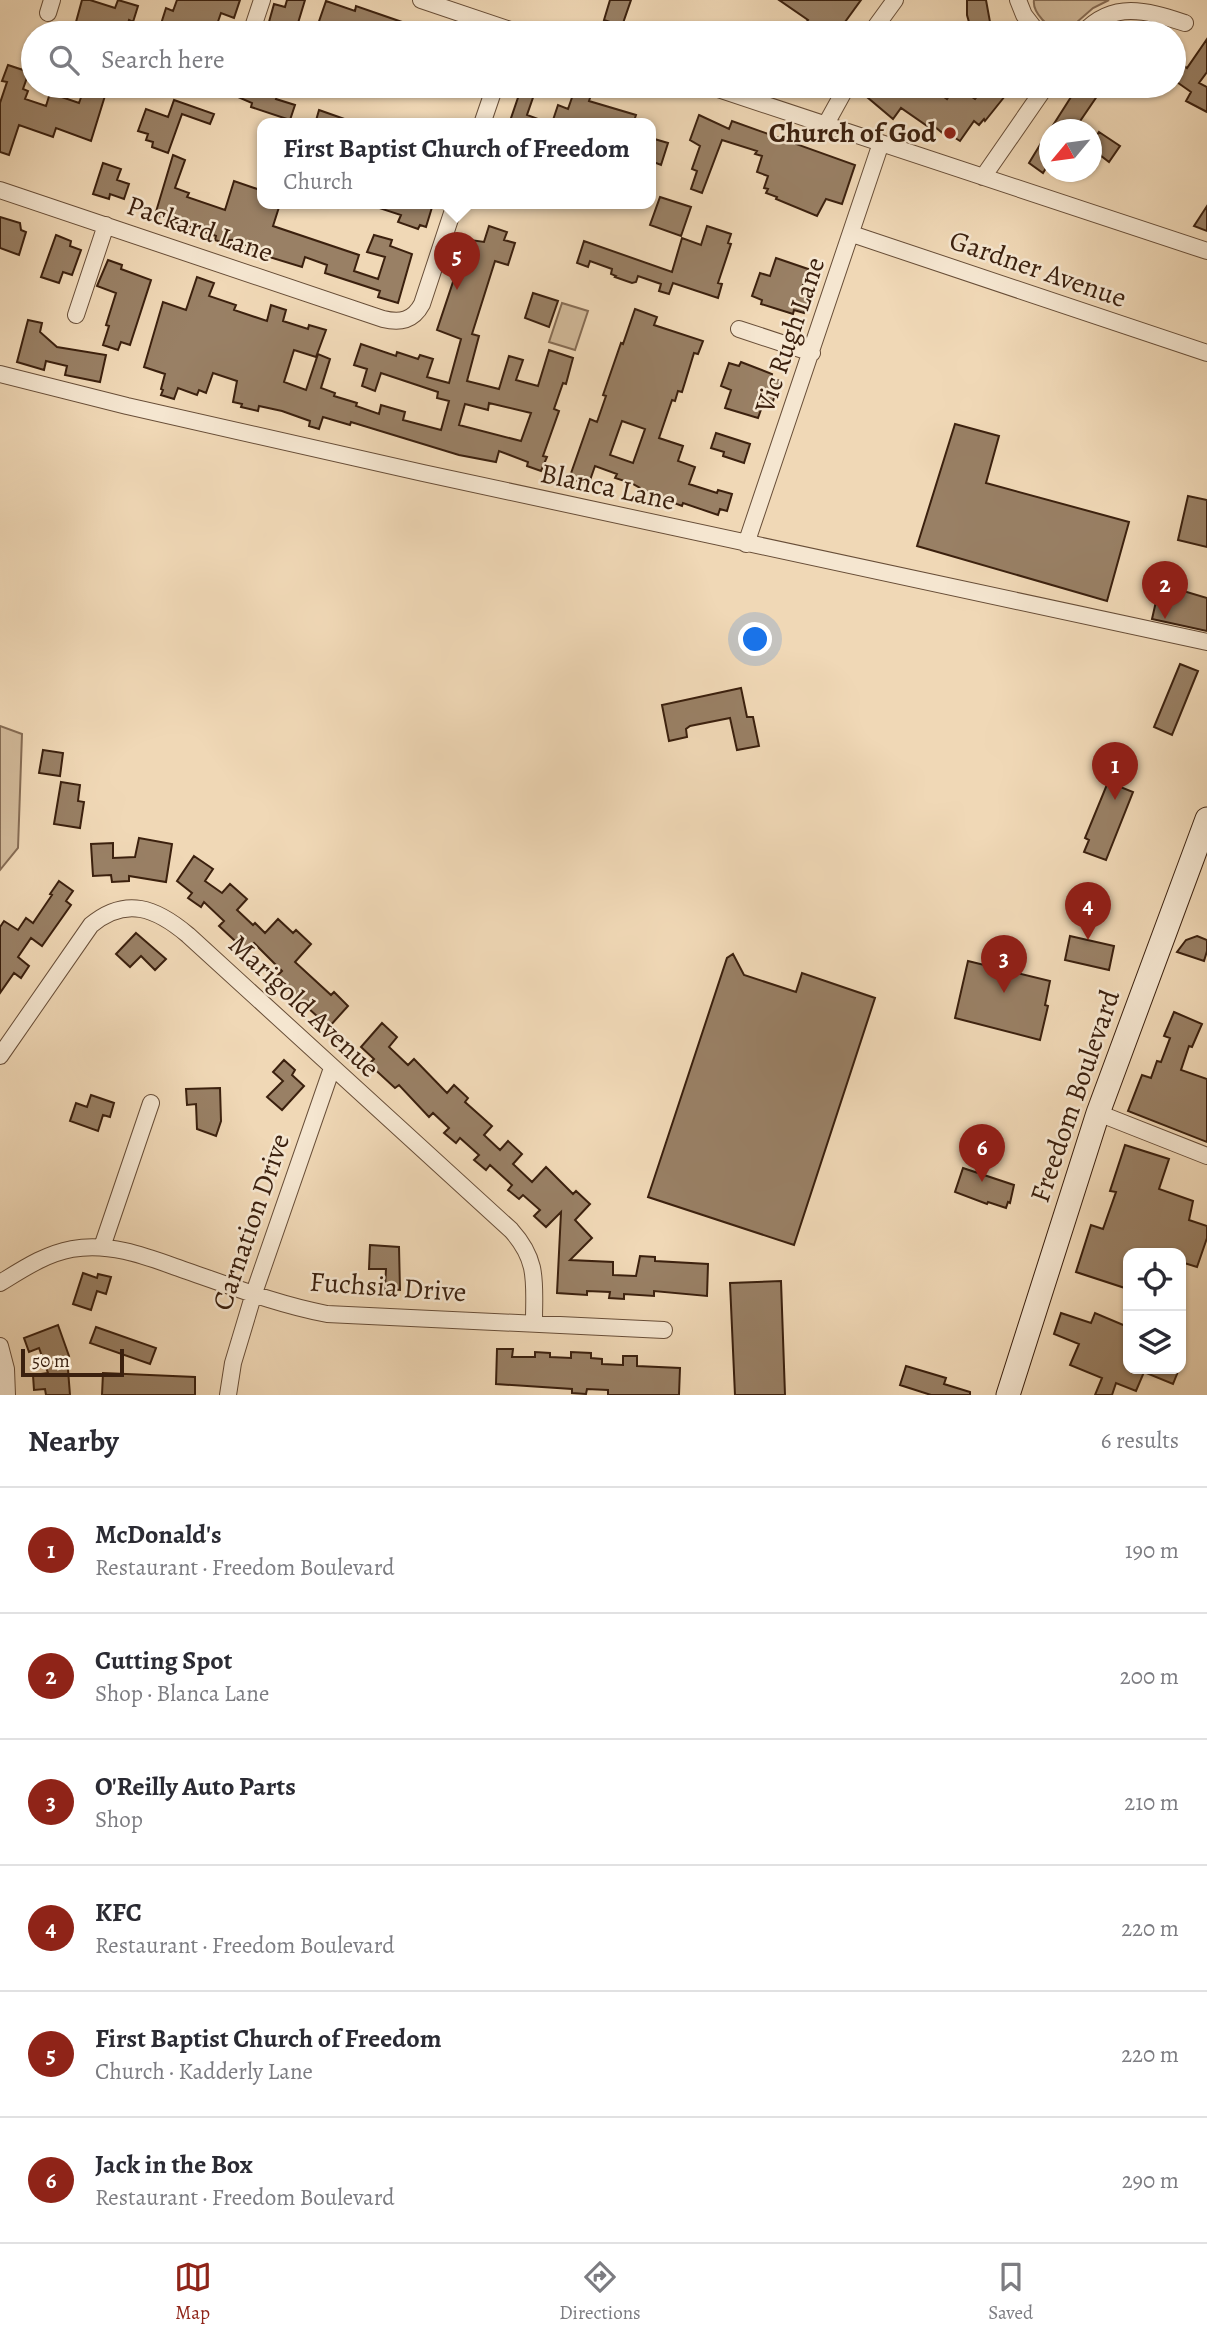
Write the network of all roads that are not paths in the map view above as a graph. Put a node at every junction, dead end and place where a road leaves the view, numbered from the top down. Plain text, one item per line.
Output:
1 (261, 0) edge
2 (421, 0) edge
3 (895, 0) edge
4 (1018, 0) edge
5 (255, 21) edge
6 (481, 21) edge
7 (880, 21) edge
8 (1029, 21) edge
9 (1097, 21) edge
10 (1178, 21) edge
11 (491, 98) edge
12 (746, 98) edge
13 (840, 98) edge
14 (1038, 98) edge
15 (484, 118) edge
16 (826, 124) junction
17 (881, 143) junction
18 (983, 177) junction
19 (0, 190) edge
20 (453, 209) edge
21 (106, 225) junction
22 (852, 234) junction
23 (1207, 251) edge
24 (76, 315) dead end
25 (739, 329) dead end
26 (812, 353) junction
27 (1207, 353) edge
28 (0, 374) edge
29 (746, 544) junction
30 (1207, 642) edge
31 (1204, 833) edge
32 (0, 1056) edge
33 (332, 1068) junction
34 (151, 1103) dead end
35 (1098, 1113) junction
36 (1207, 1156) edge
37 (102, 1247) junction
38 (0, 1283) edge
39 (254, 1293) junction
40 (534, 1322) junction
41 (664, 1330) dead end
42 (0, 1346) edge
43 (7, 1395) edge
44 (228, 1395) edge
45 (1008, 1395) edge

1 - 5 street
2 - 6 street
3 - 7 street
4 - 8 street
9 - 10 street
11 - 15 street
12 - 16 street
13 - 16 street
14 - 18 street
16 - 17 street
17 - 18 street
17 - 22 street, Vic Rugh Lane
18 - 23 street
19 - 21 street, Packard Lane
20 - 21 street, Packard Lane
21 - 24 street
22 - 26 street, Vic Rugh Lane
22 - 27 street, Gardner Avenue
25 - 26 street
26 - 29 street, Vic Rugh Lane
28 - 29 street, Blanca Lane
29 - 30 street, Blanca Lane
31 - 35 main road, Freedom Boulevard
32 - 33 street, Marigold Avenue
33 - 39 street, Carnation Drive
33 - 40 street, Marigold Avenue
34 - 37 street
35 - 36 street
35 - 45 main road, Freedom Boulevard
37 - 38 street, Fuchsia Drive
37 - 39 street, Fuchsia Drive
39 - 40 street, Fuchsia Drive
39 - 44 street, Carnation Drive
40 - 41 street, Fuchsia Drive
42 - 43 street

